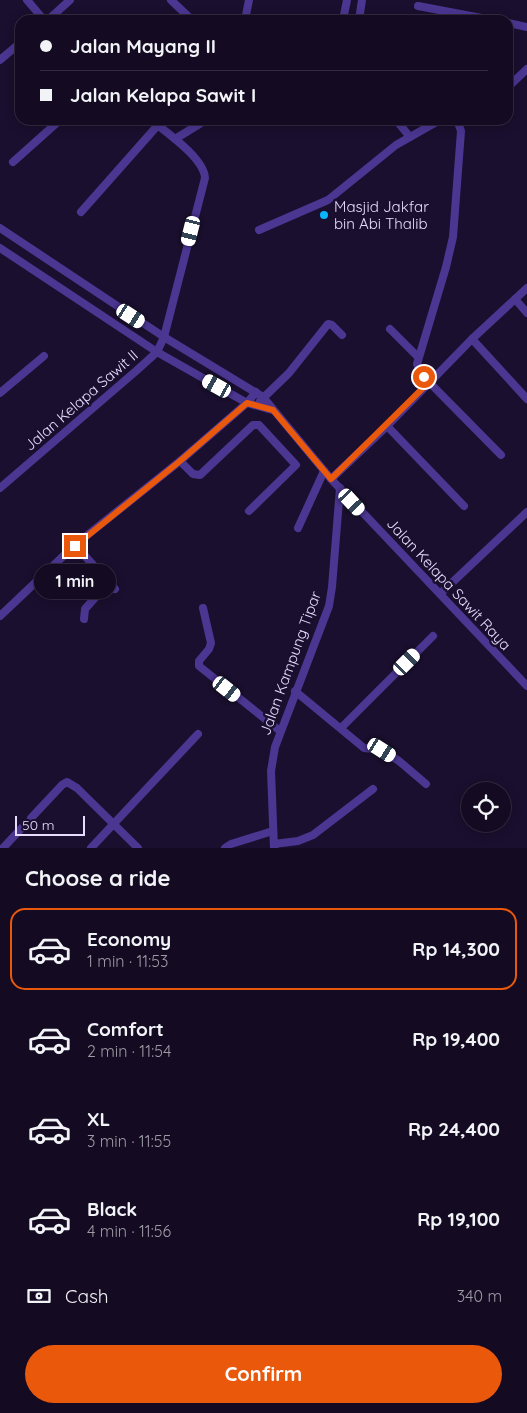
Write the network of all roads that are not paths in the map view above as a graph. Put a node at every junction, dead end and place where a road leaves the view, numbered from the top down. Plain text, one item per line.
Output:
1 (27, 0) edge
2 (70, 0) edge
3 (171, 0) edge
4 (249, 0) edge
5 (347, 0) edge
6 (362, 0) edge
7 (418, 6) dead end
8 (41, 15) edge
9 (52, 15) edge
10 (187, 15) edge
11 (246, 15) edge
12 (344, 15) edge
13 (360, 15) edge
14 (466, 15) edge
15 (513, 24) edge
16 (527, 27) edge
17 (15, 47) edge
18 (0, 60) edge
19 (527, 69) edge
20 (513, 82) edge
21 (54, 125) edge
22 (158, 125) joint
23 (198, 125) edge
24 (400, 125) edge
25 (431, 125) edge
26 (458, 125) edge
27 (410, 137) junction
28 (175, 139) junction
29 (13, 162) dead end
30 (81, 212) dead end
31 (0, 228) edge
32 (259, 230) dead end
33 (0, 248) edge
34 (527, 288) edge
35 (515, 299) junction
36 (527, 313) edge
37 (390, 330) dead end
38 (342, 334) dead end
39 (164, 338) junction
40 (472, 339) junction
41 (157, 352) junction
42 (44, 356) dead end
43 (418, 357) junction
44 (429, 382) junction
45 (0, 393) edge
46 (260, 394) junction
47 (527, 399) edge
48 (247, 403) junction
49 (257, 404) junction
50 (273, 410) junction
51 (387, 426) junction
52 (501, 455) dead end
53 (303, 459) junction
54 (180, 461) junction
55 (324, 471) junction
56 (331, 479) junction
57 (0, 488) edge
58 (340, 488) junction
59 (464, 506) dead end
60 (250, 511) dead end
61 (527, 512) edge
62 (298, 528) dead end
63 (75, 546) junction
64 (109, 582) junction
65 (115, 588) dead end
66 (440, 594) junction
67 (203, 608) dead end
68 (0, 616) edge
69 (84, 619) dead end
70 (434, 636) dead end
71 (527, 686) edge
72 (296, 691) junction
73 (341, 728) junction
74 (280, 731) junction
75 (198, 734) dead end
76 (426, 784) dead end
77 (373, 789) dead end
78 (113, 824) junction
79 (273, 831) junction
80 (274, 846) edge
81 (3, 848) edge
82 (91, 848) edge
83 (138, 848) edge
84 (225, 848) edge

1 - 8 street
2 - 9 street
3 - 10 street
4 - 11 street
5 - 12 street
6 - 13 street
7 - 14 street
15 - 16 street
17 - 18 street
19 - 20 street
21 - 29 street
22 - 28 street
22 - 30 street
23 - 28 street
24 - 27 street
25 - 27 street
26 - 43 street
27 - 32 street
28 - 39 street
31 - 39 street, Jalan Kelapa Sawit Raya
33 - 41 street, Jalan Kelapa Sawit Raya
34 - 35 street
35 - 36 street
35 - 40 street
37 - 43 street
38 - 46 street
39 - 41 street
39 - 46 street, Jalan Kelapa Sawit Raya
40 - 44 street
40 - 47 street
41 - 48 street, Jalan Kelapa Sawit Raya
41 - 57 street, Jalan Kelapa Sawit II
42 - 45 street
43 - 44 street
44 - 51 street
44 - 52 street
46 - 48 street
46 - 49 street
46 - 50 street, Jalan Kelapa Sawit Raya
48 - 49 street, Jalan Kelapa Sawit Raya
48 - 54 street
49 - 50 street, Jalan Kelapa Sawit Raya
50 - 53 street, Jalan Kelapa Sawit Raya
51 - 56 street
51 - 59 street
53 - 54 street
53 - 55 street, Jalan Kelapa Sawit Raya
53 - 60 street
54 - 63 street
55 - 56 street, Jalan Kelapa Sawit Raya
55 - 62 street
56 - 58 street, Jalan Kelapa Sawit Raya
58 - 66 street, Jalan Kelapa Sawit Raya
58 - 72 street, Jalan Kampung Tipar
61 - 66 street
63 - 64 street
63 - 68 street
64 - 65 street
64 - 69 street
66 - 71 street, Jalan Kelapa Sawit Raya
67 - 74 street
70 - 73 street
72 - 73 street
72 - 74 street, Jalan Kampung Tipar
73 - 76 street
74 - 79 street, Jalan Kampung Tipar
75 - 78 street
77 - 80 street
78 - 81 street
78 - 82 street
78 - 83 street
79 - 80 street, Jalan Kampung Tipar
79 - 84 street

